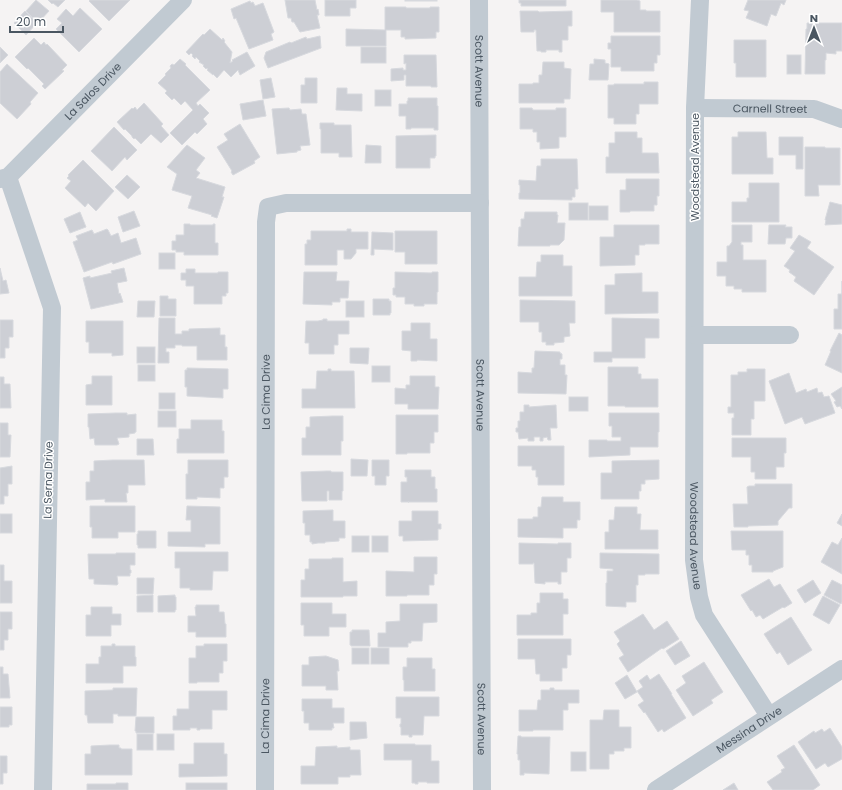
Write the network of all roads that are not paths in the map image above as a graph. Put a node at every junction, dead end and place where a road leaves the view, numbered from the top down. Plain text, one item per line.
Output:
1 (183, 0) edge
2 (479, 0) edge
3 (700, 0) edge
4 (695, 108) junction
5 (842, 119) edge
6 (4, 178) edge
7 (480, 203) junction
8 (695, 334) junction
9 (790, 335) dead end
10 (842, 669) edge
11 (770, 716) junction
12 (43, 790) edge
13 (265, 790) edge
14 (482, 790) edge
15 (656, 790) edge

1 - 6 street, La Salos Drive
2 - 7 street, Scott Avenue
3 - 4 street, Woodstead Avenue
4 - 5 street, Carnell Street
4 - 8 street, Woodstead Avenue
6 - 12 street, La Serna Drive
7 - 13 street, La Cima Drive
7 - 14 street, Scott Avenue
8 - 9 street
8 - 11 street, Woodstead Avenue
10 - 11 street, Messina Drive
11 - 15 street, Messina Drive

